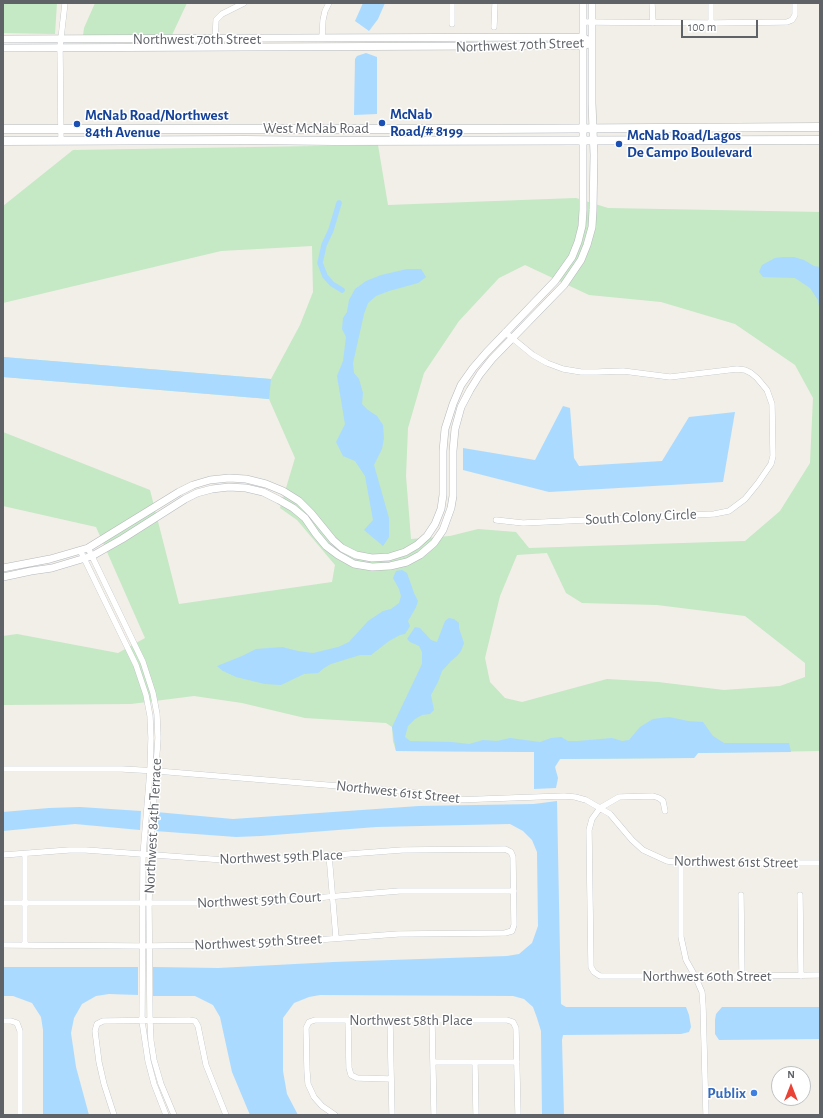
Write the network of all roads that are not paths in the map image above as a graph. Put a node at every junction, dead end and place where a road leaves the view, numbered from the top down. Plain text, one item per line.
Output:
1 (65, 3) edge
2 (244, 3) edge
3 (329, 3) edge
4 (452, 3) edge
5 (495, 3) edge
6 (583, 3) edge
7 (592, 3) edge
8 (652, 3) edge
9 (711, 3) edge
10 (794, 3) edge
11 (583, 22) junction
12 (592, 22) junction
13 (653, 23) junction
14 (711, 23) junction
15 (452, 24) dead end
16 (494, 27) dead end
17 (583, 37) junction
18 (215, 38) junction
19 (322, 38) junction
20 (3, 39) edge
21 (61, 43) junction
22 (592, 43) junction
23 (583, 46) junction
24 (215, 47) junction
25 (3, 48) edge
26 (820, 127) edge
27 (583, 128) junction
28 (592, 128) junction
29 (722, 128) junction
30 (3, 129) edge
31 (60, 130) junction
32 (584, 140) junction
33 (593, 140) junction
34 (690, 140) junction
35 (820, 140) edge
36 (3, 141) edge
37 (61, 141) junction
38 (534, 303) junction
39 (541, 309) junction
40 (505, 332) junction
41 (512, 338) junction
42 (451, 508) junction
43 (439, 514) junction
44 (496, 520) dead end
45 (88, 548) junction
46 (80, 550) junction
47 (92, 556) junction
48 (84, 558) junction
49 (3, 568) edge
50 (3, 577) edge
51 (3, 769) edge
52 (150, 770) junction
53 (157, 770) junction
54 (600, 808) junction
55 (665, 811) dead end
56 (25, 854) junction
57 (3, 855) edge
58 (143, 855) junction
59 (150, 855) junction
60 (329, 855) junction
61 (681, 863) junction
62 (820, 863) edge
63 (514, 891) junction
64 (741, 895) dead end
65 (800, 895) dead end
66 (333, 897) junction
67 (3, 903) edge
68 (25, 903) junction
69 (146, 903) junction
70 (336, 938) junction
71 (3, 945) edge
72 (25, 945) junction
73 (142, 946) junction
74 (149, 946) junction
75 (820, 975) edge
76 (695, 976) junction
77 (742, 976) junction
78 (801, 976) junction
79 (150, 1020) junction
80 (348, 1020) junction
81 (390, 1020) junction
82 (432, 1020) junction
83 (3, 1021) edge
84 (142, 1021) junction
85 (433, 1062) junction
86 (475, 1062) junction
87 (517, 1062) junction
88 (391, 1079) junction
89 (20, 1115) edge
90 (114, 1115) edge
91 (166, 1115) edge
92 (174, 1115) edge
93 (226, 1115) edge
94 (335, 1115) edge
95 (392, 1115) edge
96 (434, 1115) edge
97 (476, 1115) edge
98 (518, 1115) edge
99 (706, 1115) edge

1 - 21 street
2 - 18 street
3 - 19 street
4 - 15 street
5 - 16 street
6 - 11 street
7 - 12 street
8 - 13 street
9 - 14 street
10 - 14 street
11 - 12 street
11 - 17 street
12 - 13 street
12 - 22 street
13 - 14 street
17 - 19 street, Northwest 70th Street
17 - 22 street, Northwest 70th Street
17 - 23 street
18 - 19 street, Northwest 70th Street
18 - 21 street, Northwest 70th Street
18 - 24 street
20 - 21 street, Northwest 70th Street
21 - 24 street, Northwest 70th Street
21 - 25 street, Northwest 70th Street
21 - 31 street
22 - 23 street, Northwest 70th Street
22 - 28 street
23 - 24 street, Northwest 70th Street
23 - 27 street
26 - 29 main road, West McNab Road
27 - 28 main road, West McNab Road
27 - 31 main road, West McNab Road
27 - 32 street
28 - 29 main road, West McNab Road
28 - 33 street
29 - 34 main road
30 - 31 main road, West McNab Road
31 - 37 street
32 - 33 main road, West McNab Road
32 - 37 main road, West McNab Road
32 - 38 street
33 - 34 main road, West McNab Road
33 - 39 street
34 - 35 main road, West McNab Road
36 - 37 main road, West McNab Road
38 - 39 street
38 - 40 street
39 - 41 street
40 - 41 street
40 - 43 street
41 - 42 street
41 - 44 street, South Colony Circle
42 - 43 street
42 - 47 street
43 - 45 street
45 - 46 street
45 - 47 street, Northwest 84th Terrace
46 - 48 street, Northwest 84th Terrace
46 - 49 street
47 - 48 street
47 - 53 street, Northwest 84th Terrace
48 - 50 street
48 - 52 street, Northwest 84th Terrace
51 - 52 street, Northwest 61st Street
52 - 53 street, Northwest 61st Street
52 - 58 street, Northwest 84th Terrace
53 - 54 street, Northwest 61st Street
53 - 59 street, Northwest 84th Terrace
54 - 55 street
54 - 61 street, Northwest 61st Street
54 - 76 street, Northwest 60th Street
56 - 57 street, Northwest 59th Place
56 - 58 street, Northwest 59th Place
56 - 68 street
58 - 59 street, Northwest 59th Place
58 - 69 street, Northwest 84th Terrace
59 - 60 street, Northwest 59th Place
59 - 69 street, Northwest 84th Terrace
60 - 63 street, Northwest 59th Place
60 - 66 street
61 - 62 street, Northwest 61st Street
61 - 76 street
63 - 66 street, Northwest 59th Court
63 - 70 street, Northwest 59th Street
64 - 77 street
65 - 78 street
66 - 69 street, Northwest 59th Court
66 - 70 street
67 - 68 street, Northwest 59th Court
68 - 69 street, Northwest 59th Court
68 - 72 street
69 - 73 street, Northwest 84th Terrace
69 - 74 street, Northwest 84th Terrace
70 - 74 street, Northwest 59th Street
71 - 72 street, Northwest 59th Street
72 - 73 street, Northwest 59th Street
73 - 74 street, Northwest 59th Street
73 - 84 street, Northwest 84th Terrace
74 - 79 street, Northwest 84th Terrace
75 - 78 street, Northwest 60th Street
76 - 77 street, Northwest 60th Street
76 - 99 street
77 - 78 street, Northwest 60th Street
79 - 84 street
79 - 92 street, Northwest 84th Terrace
79 - 93 street
80 - 81 street, Northwest 58th Place
80 - 88 street
80 - 94 street, Northwest 58th Place
81 - 82 street, Northwest 58th Place
81 - 88 street
82 - 85 street
82 - 87 street, Northwest 58th Place
83 - 89 street
84 - 90 street
84 - 91 street, Northwest 84th Terrace
85 - 86 street
85 - 96 street
86 - 87 street
86 - 97 street
87 - 98 street
88 - 95 street

